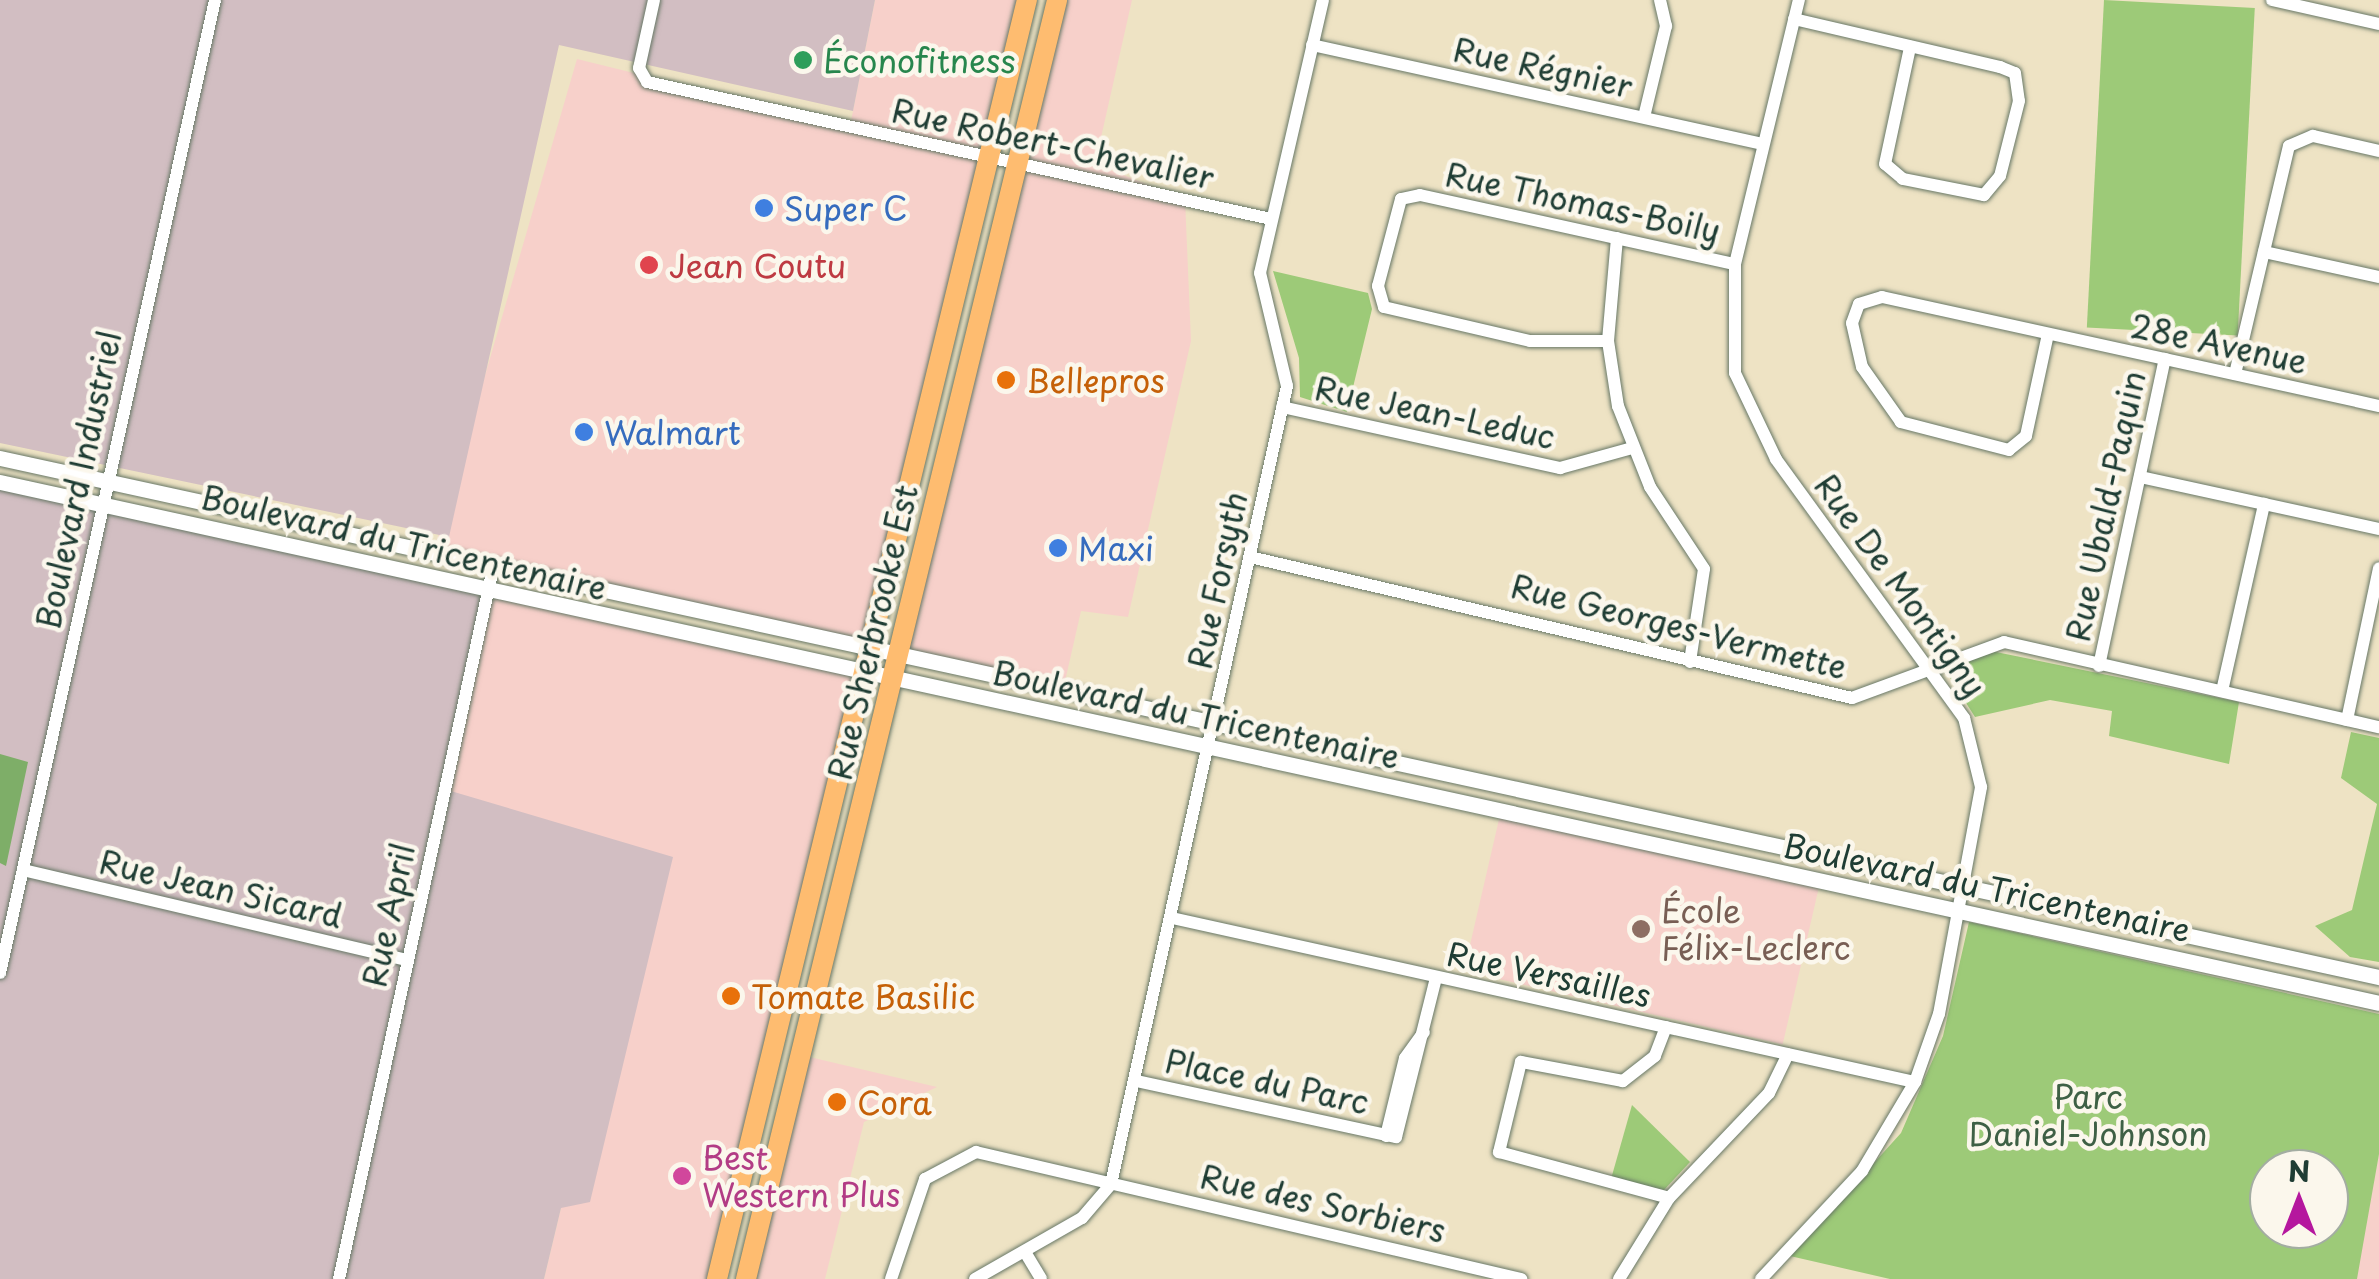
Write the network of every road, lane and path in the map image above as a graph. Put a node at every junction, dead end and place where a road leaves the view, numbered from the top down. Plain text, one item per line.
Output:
1 (215, 0) edge
2 (654, 0) edge
3 (1027, 0) edge
4 (1057, 0) edge
5 (1322, 0) edge
6 (1660, 0) edge
7 (1798, 0) edge
8 (2272, 0) edge
9 (1794, 20) junction
10 (1021, 24) junction
11 (2379, 24) edge
12 (1049, 31) junction
13 (1312, 45) junction
14 (1910, 47) junction
15 (1644, 117) junction
16 (1763, 144) junction
17 (2379, 150) edge
18 (989, 158) junction
19 (1018, 162) junction
20 (1271, 219) junction
21 (1617, 238) junction
22 (2264, 252) junction
23 (1735, 264) junction
24 (2379, 277) edge
25 (955, 297) junction
26 (978, 319) junction
27 (2048, 334) junction
28 (1608, 341) junction
29 (2165, 359) junction
30 (2235, 374) junction
31 (2379, 406) edge
32 (1282, 407) junction
33 (920, 443) junction
34 (1632, 448) junction
35 (0, 458) edge
36 (941, 473) junction
37 (2140, 476) junction
38 (105, 480) junction
39 (0, 482) edge
40 (100, 502) junction
41 (2264, 504) junction
42 (2379, 529) edge
43 (1250, 557) junction
44 (494, 564) junction
45 (2379, 568) edge
46 (488, 590) junction
47 (870, 650) junction
48 (1690, 662) junction
49 (895, 666) junction
50 (2099, 666) junction
51 (1929, 668) junction
52 (864, 671) junction
53 (2222, 691) junction
54 (2348, 720) junction
55 (1214, 722) junction
56 (2379, 727) edge
57 (1209, 745) junction
58 (23, 870) junction
59 (1964, 885) junction
60 (1959, 908) junction
61 (2107, 916) junction
62 (1172, 918) junction
63 (2204, 938) junction
64 (2102, 940) junction
65 (406, 960) junction
66 (2198, 962) junction
67 (2320, 964) junction
68 (0, 973) edge
69 (791, 973) junction
70 (2379, 977) edge
71 (1436, 978) junction
72 (818, 981) junction
73 (2315, 988) junction
74 (2379, 1002) edge
75 (1666, 1028) junction
76 (1788, 1054) junction
77 (768, 1072) junction
78 (795, 1078) junction
79 (1136, 1081) junction
80 (1915, 1082) junction
81 (1111, 1184) junction
82 (1669, 1198) junction
83 (1025, 1252) junction
84 (1484, 1273) edge
85 (339, 1279) edge
86 (718, 1279) edge
87 (746, 1279) edge
88 (891, 1279) edge
89 (975, 1279) edge
90 (1040, 1279) edge
91 (1521, 1279) edge
92 (1619, 1279) edge
93 (1761, 1279) edge

1 - 38 street, Boulevard Industriel
2 - 18 street, Rue Robert-Chevalier
3 - 10 main road, Rue Sherbrooke Est
4 - 12 main road, Rue Sherbrooke Est
5 - 13 street, Rue Forsyth
6 - 15 street
7 - 9 street, Rue De Montigny
8 - 11 street
9 - 14 street
9 - 16 street, Rue De Montigny
10 - 12 main road
10 - 18 main road, Rue Sherbrooke Est
12 - 19 main road, Rue Sherbrooke Est
13 - 15 street, Rue Régnier
13 - 20 street, Rue Forsyth
14 - 14 street
15 - 16 street, Rue Régnier
16 - 23 street, Rue De Montigny
17 - 22 street
18 - 19 street, Rue Robert-Chevalier
18 - 25 main road, Rue Sherbrooke Est
19 - 20 street, Rue Robert-Chevalier
19 - 26 main road, Rue Sherbrooke Est
20 - 32 street, Rue Forsyth
21 - 23 street, Rue Thomas-Boily
21 - 28 street
21 - 28 street, Rue Thomas-Boily
22 - 24 street
22 - 30 street
23 - 51 street, Rue De Montigny
25 - 26 main road
25 - 33 main road, Rue Sherbrooke Est
26 - 36 main road, Rue Sherbrooke Est
27 - 27 street, 28e Avenue
27 - 29 street, 28e Avenue
28 - 34 street
29 - 30 street, 28e Avenue
29 - 37 street, Rue Ubald-Paquin
30 - 31 street, 28e Avenue
32 - 34 street, Rue Jean-Leduc
32 - 43 street, Rue Forsyth
33 - 36 main road
33 - 47 main road, Rue Sherbrooke Est
34 - 48 street
35 - 38 street, Boulevard du Tricentenaire
36 - 49 main road, Rue Sherbrooke Est
37 - 41 street
37 - 50 street, Rue Ubald-Paquin
38 - 40 street, Boulevard Industriel
38 - 44 street, Boulevard du Tricentenaire
39 - 40 street, Boulevard du Tricentenaire
40 - 46 street, Boulevard du Tricentenaire
40 - 58 street, Boulevard Industriel
41 - 42 street
41 - 53 street
43 - 48 street, Rue Georges-Vermette
43 - 55 street, Rue Forsyth
44 - 46 street, Rue April
44 - 47 street, Boulevard du Tricentenaire
45 - 54 street
46 - 52 street, Boulevard du Tricentenaire
46 - 65 street, Rue April
47 - 49 street, Boulevard du Tricentenaire
47 - 52 main road, Rue Sherbrooke Est
48 - 51 street, Rue Georges-Vermette
49 - 52 street, Boulevard du Tricentenaire
49 - 55 street, Boulevard du Tricentenaire
49 - 57 street, Boulevard du Tricentenaire
49 - 72 main road, Rue Sherbrooke Est
50 - 51 street, Rue Georges-Vermette
50 - 53 street, Rue Georges-Vermette
51 - 59 street, Rue De Montigny
52 - 69 main road, Rue Sherbrooke Est
53 - 54 street, Rue Georges-Vermette
54 - 56 street, Rue Georges-Vermette
55 - 57 street, Rue Forsyth
55 - 59 street, Boulevard du Tricentenaire
57 - 60 street, Boulevard du Tricentenaire
57 - 62 street, Rue Forsyth
58 - 65 street, Rue Jean Sicard
58 - 68 street, Boulevard Industriel
59 - 60 street, Rue De Montigny
59 - 61 street, Boulevard du Tricentenaire
60 - 64 street, Boulevard du Tricentenaire
60 - 80 street, Rue De Montigny
61 - 63 street, Boulevard du Tricentenaire
61 - 64 street
62 - 71 street, Rue Versailles
62 - 79 street, Rue Forsyth
63 - 66 street
63 - 67 street, Boulevard du Tricentenaire
64 - 66 street, Boulevard du Tricentenaire
65 - 85 street, Rue April
66 - 73 street, Boulevard du Tricentenaire
67 - 70 street, Boulevard du Tricentenaire
67 - 73 street
69 - 72 main road
69 - 77 main road, Rue Sherbrooke Est
71 - 75 street, Rue Versailles
71 - 79 street, Place du Parc
72 - 78 main road, Rue Sherbrooke Est
73 - 74 street, Boulevard du Tricentenaire
75 - 76 street, Rue Versailles
75 - 82 street
76 - 80 street, Rue Versailles
76 - 82 street
77 - 78 main road
77 - 86 main road, Rue Sherbrooke Est
78 - 87 main road, Rue Sherbrooke Est
79 - 81 street, Rue Forsyth
80 - 93 street, Rue De Montigny
81 - 83 street, Rue Forsyth
81 - 84 street, Rue des Sorbiers
81 - 88 street, Rue des Sorbiers
82 - 92 street
83 - 89 street, Rue Forsyth
83 - 90 street
84 - 91 street, Rue des Sorbiers

